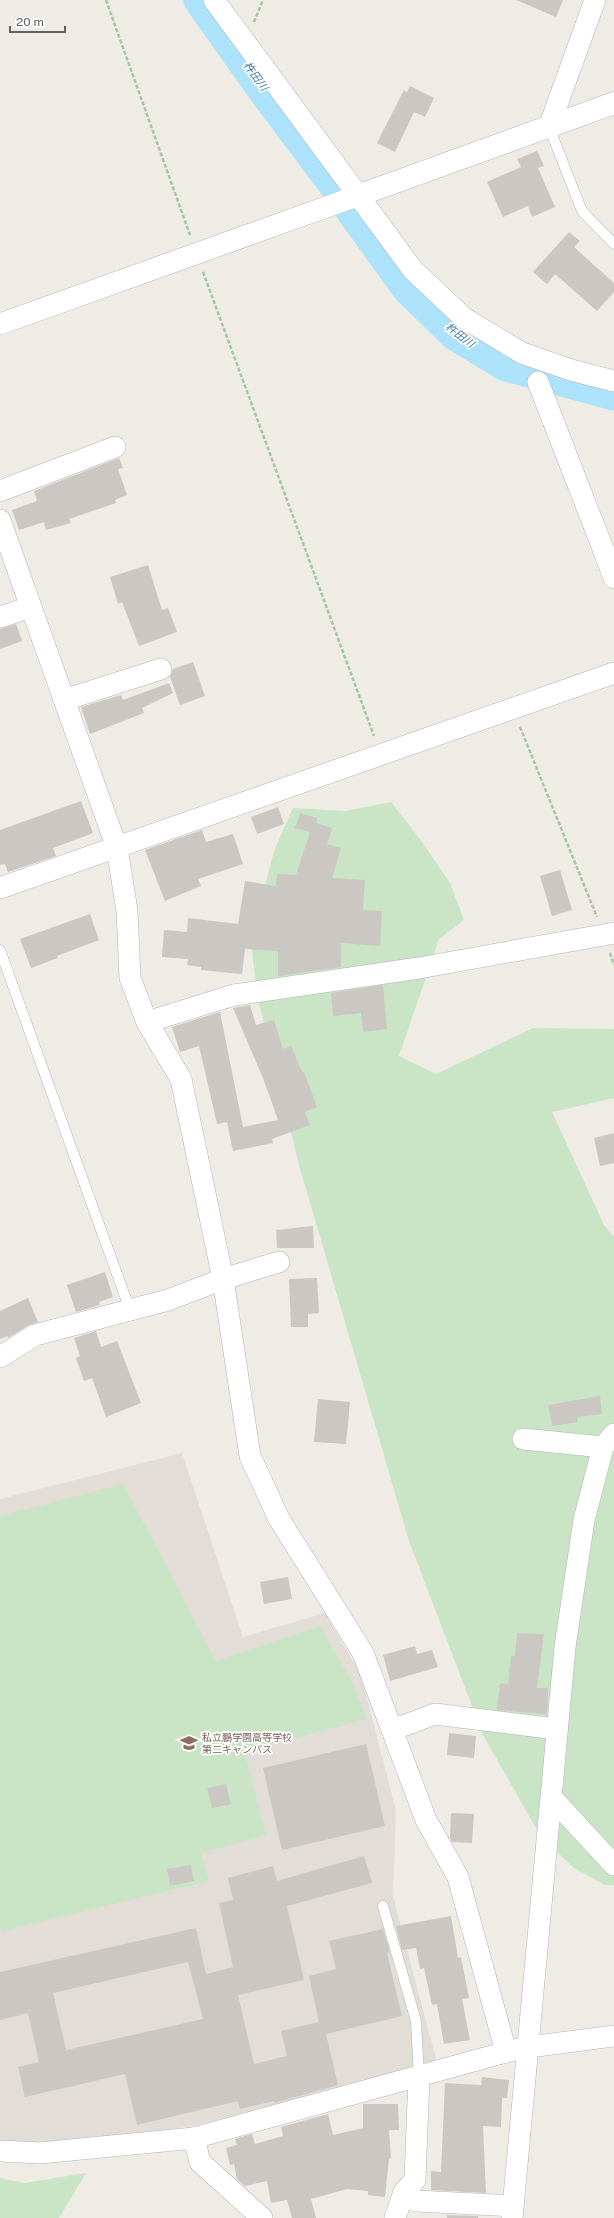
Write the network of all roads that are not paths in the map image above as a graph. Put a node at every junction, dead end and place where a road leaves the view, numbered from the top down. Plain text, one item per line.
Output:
1 (214, 0) edge
2 (595, 0) edge
3 (614, 103) edge
4 (549, 127) junction
5 (357, 196) junction
6 (614, 244) edge
7 (0, 324) edge
8 (614, 381) edge
9 (538, 382) dead end
10 (115, 447) dead end
11 (0, 491) edge
12 (0, 520) edge
13 (610, 558) edge
14 (614, 578) edge
15 (31, 607) junction
16 (0, 617) edge
17 (161, 670) dead end
18 (614, 672) edge
19 (64, 700) junction
20 (117, 848) junction
21 (0, 888) edge
22 (609, 933) edge
23 (0, 950) edge
24 (147, 1022) junction
25 (279, 1262) dead end
26 (223, 1279) junction
27 (130, 1310) junction
28 (0, 1357) edge
29 (523, 1439) dead end
30 (609, 1440) edge
31 (557, 1729) junction
32 (392, 1730) junction
33 (552, 1798) junction
34 (614, 1865) edge
35 (383, 1906) dead end
36 (614, 2036) edge
37 (529, 2047) junction
38 (506, 2052) junction
39 (419, 2076) junction
40 (194, 2138) junction
41 (0, 2151) edge
42 (404, 2192) junction
43 (513, 2212) edge
44 (262, 2218) edge
45 (395, 2218) edge

1 - 5 street
2 - 4 street
3 - 4 street
4 - 5 street
4 - 6 lane
5 - 7 street
5 - 8 street
9 - 13 street
10 - 11 street
12 - 15 street
13 - 14 street
15 - 16 street
15 - 19 street
17 - 19 street
18 - 20 street
19 - 20 street
20 - 21 street
20 - 24 street
22 - 24 street
23 - 27 lane
24 - 26 street
25 - 26 street
26 - 27 street
26 - 32 street
27 - 28 street
29 - 30 street
30 - 31 street
31 - 32 street
31 - 33 street
32 - 38 street
33 - 34 street
33 - 37 street
35 - 39 lane
36 - 37 street
37 - 38 street
37 - 43 street
38 - 39 street
39 - 40 street
39 - 42 street
40 - 41 street
40 - 44 street
42 - 43 street
42 - 45 street

